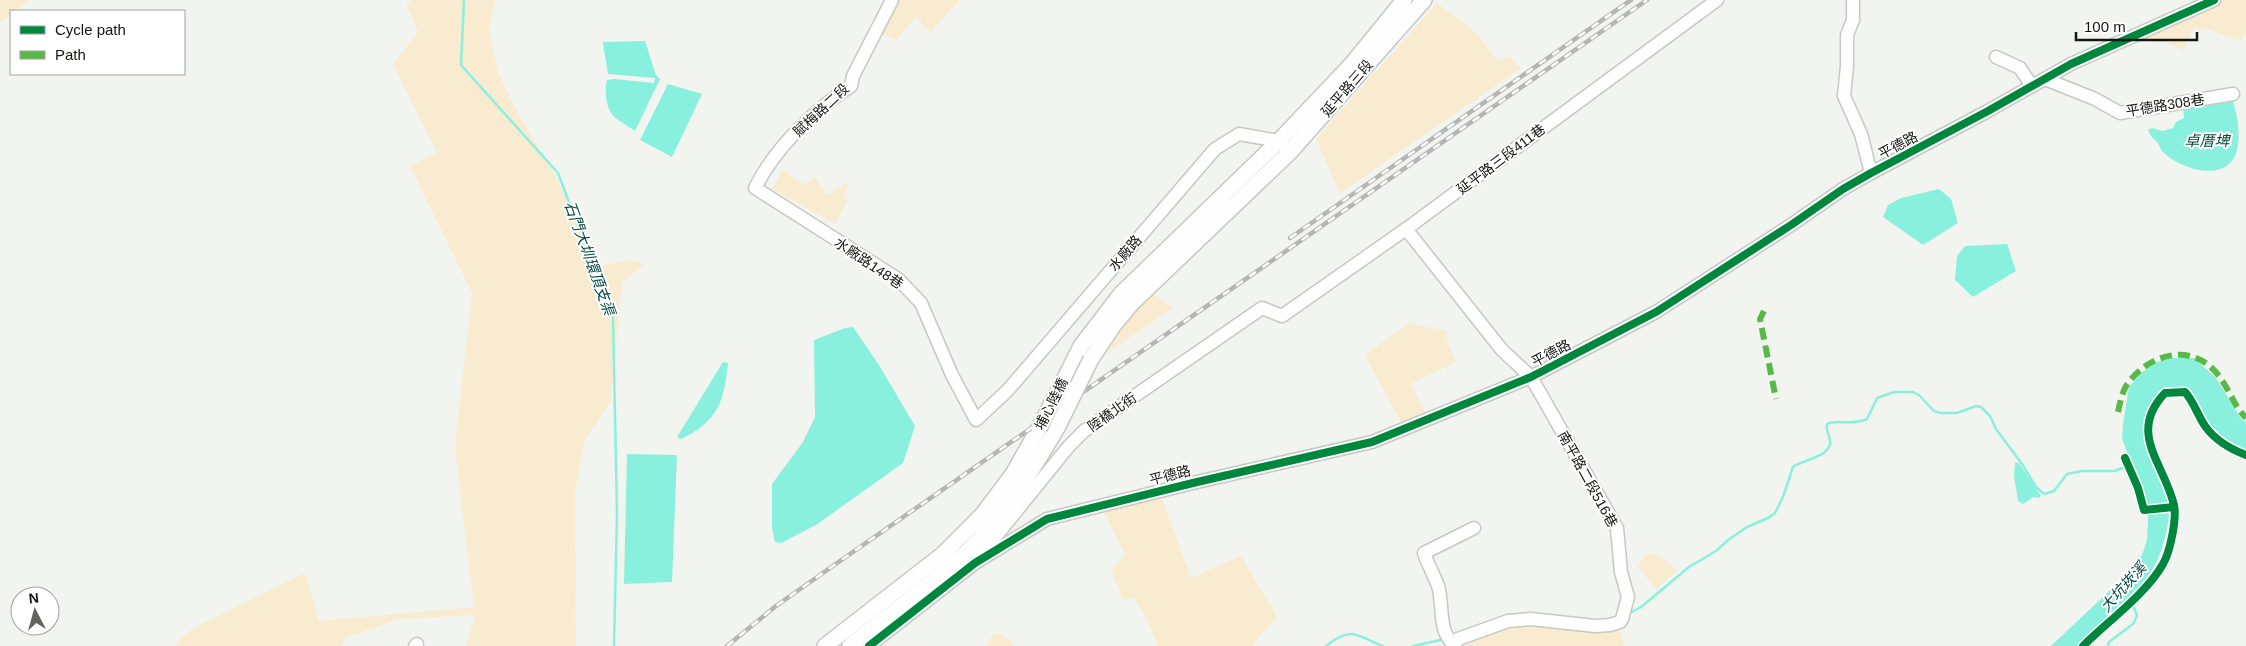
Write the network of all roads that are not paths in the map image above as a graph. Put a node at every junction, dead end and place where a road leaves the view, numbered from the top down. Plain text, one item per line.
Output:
1 (892, 0) edge
2 (1404, 0) edge
3 (1424, 0) edge
4 (1717, 0) edge
5 (1853, 0) edge
6 (2214, 0) edge
7 (1996, 57) dead end
8 (2045, 79) junction
9 (2032, 86) junction
10 (2233, 94) dead end
11 (1285, 147) junction
12 (1257, 162) joint
13 (1871, 173) junction
14 (1267, 174) joint
15 (755, 188) joint
16 (1406, 229) junction
17 (1282, 316) joint
18 (1531, 377) junction
19 (976, 420) joint
20 (1474, 528) dead end
21 (975, 563) junction
22 (1451, 641) edge
23 (831, 642) edge
24 (870, 645) edge
25 (850, 646) edge

1 - 15 street, 賦梅路二段
2 - 11 main road, 延平路三段
3 - 11 main road, 延平路三段
4 - 16 street, 延平路三段411巷
5 - 13 street
6 - 8 street, 平德路
7 - 9 street
8 - 9 street, 平德路
8 - 10 street, 平德路308巷
9 - 13 street, 平德路
11 - 12 main road, 延平路三段
11 - 14 main road, 延平路三段
11 - 19 street, 水廠路
12 - 23 main road, 埔心陸橋, bridge
13 - 18 street, 平德路
14 - 25 main road, 埔心陸橋, bridge
15 - 19 street, 水廠路148巷
16 - 17 street, 延平路三段411巷
16 - 18 street, 南平路二段516巷
17 - 21 street, 陸橋北街
18 - 21 street, 平德路
18 - 22 street, 南平路二段516巷
20 - 22 street
21 - 24 street, 平德路

